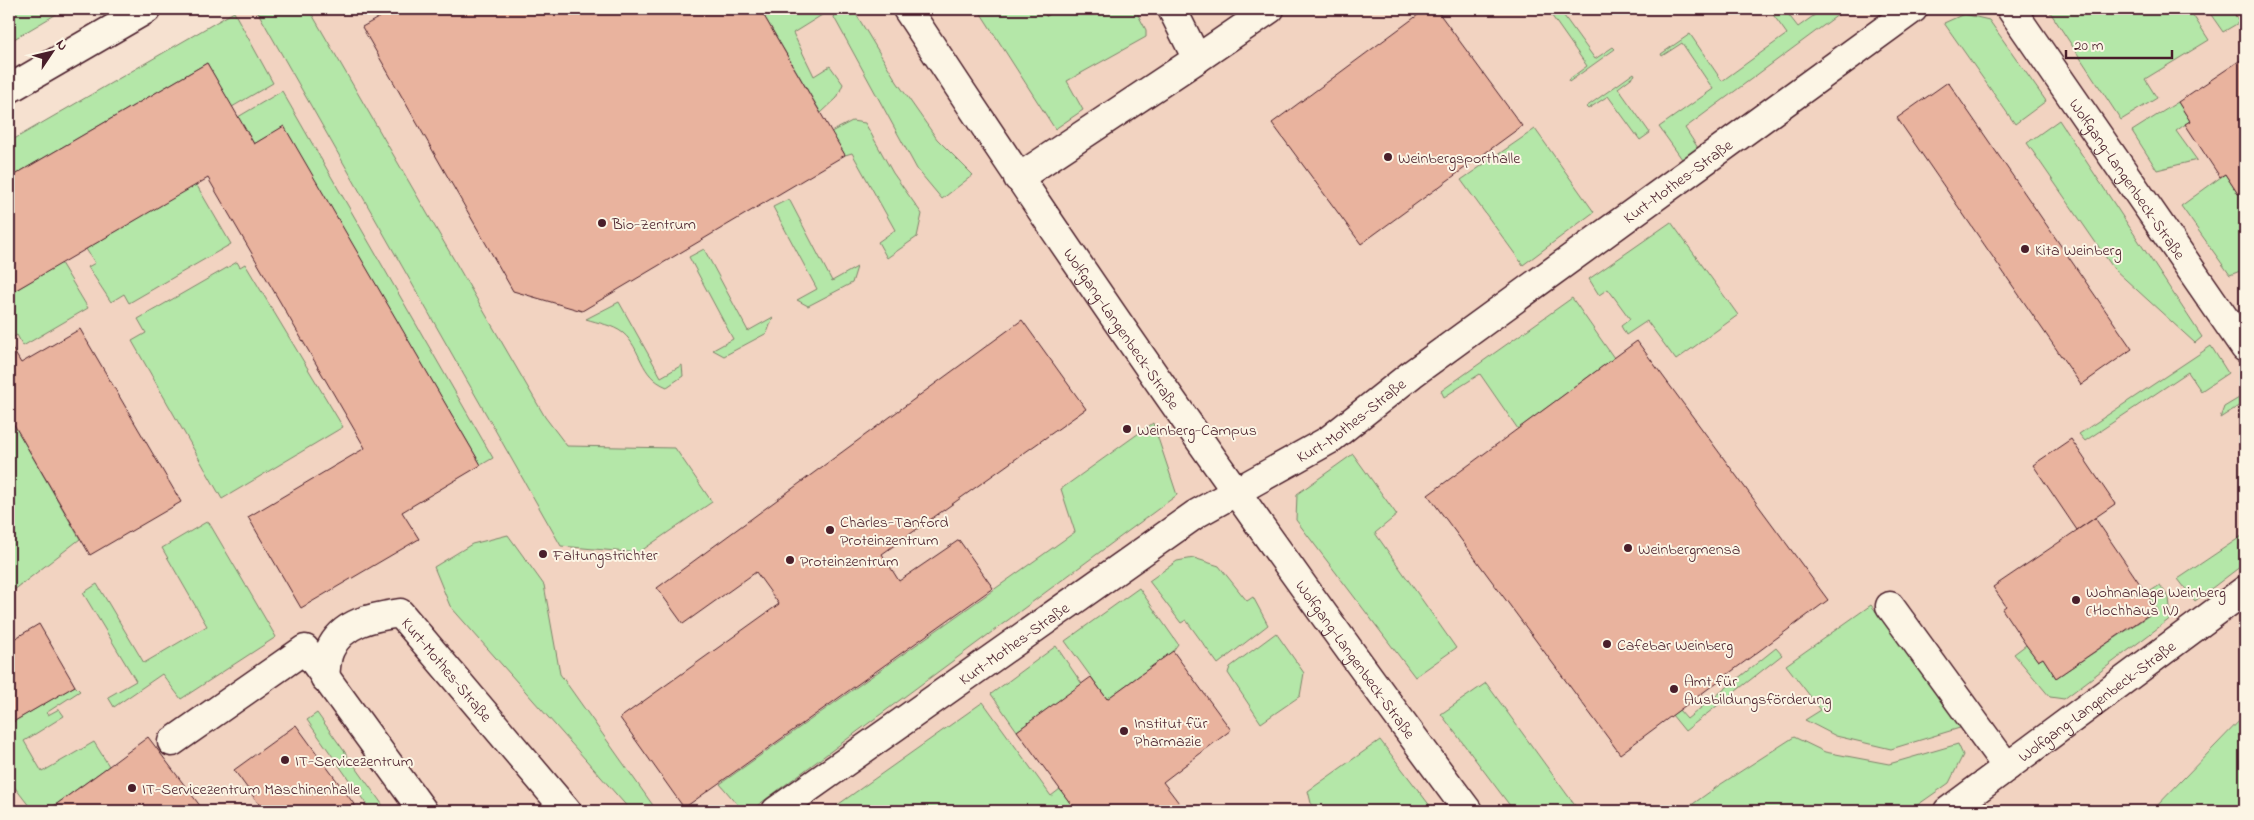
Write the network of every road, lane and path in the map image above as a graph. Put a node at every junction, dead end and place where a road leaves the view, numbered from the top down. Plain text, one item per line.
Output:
1 (147, 9) edge
2 (907, 9) edge
3 (1172, 9) edge
4 (1270, 9) edge
5 (1913, 9) edge
6 (2011, 9) edge
7 (1197, 59) junction
8 (9, 89) edge
9 (1018, 178) junction
10 (2245, 348) edge
11 (1237, 492) junction
12 (2245, 590) edge
13 (1890, 606) dead end
14 (325, 678) junction
15 (172, 742) dead end
16 (2007, 767) junction
17 (423, 811) edge
18 (568, 811) edge
19 (776, 811) edge
20 (1468, 811) edge
21 (1948, 811) edge

1 - 8 street
2 - 9 street, Wolfgang-Langenbeck-Straße
3 - 7 street
4 - 7 street
5 - 11 street, Kurt-Mothes-Straße
6 - 10 street, Wolfgang-Langenbeck-Straße
7 - 9 street
9 - 11 street, Wolfgang-Langenbeck-Straße
11 - 19 street, Kurt-Mothes-Straße
11 - 20 street, Wolfgang-Langenbeck-Straße
12 - 16 street, Wolfgang-Langenbeck-Straße
13 - 16 street
14 - 15 street
14 - 17 street
14 - 18 street, Kurt-Mothes-Straße
16 - 21 street, Wolfgang-Langenbeck-Straße

